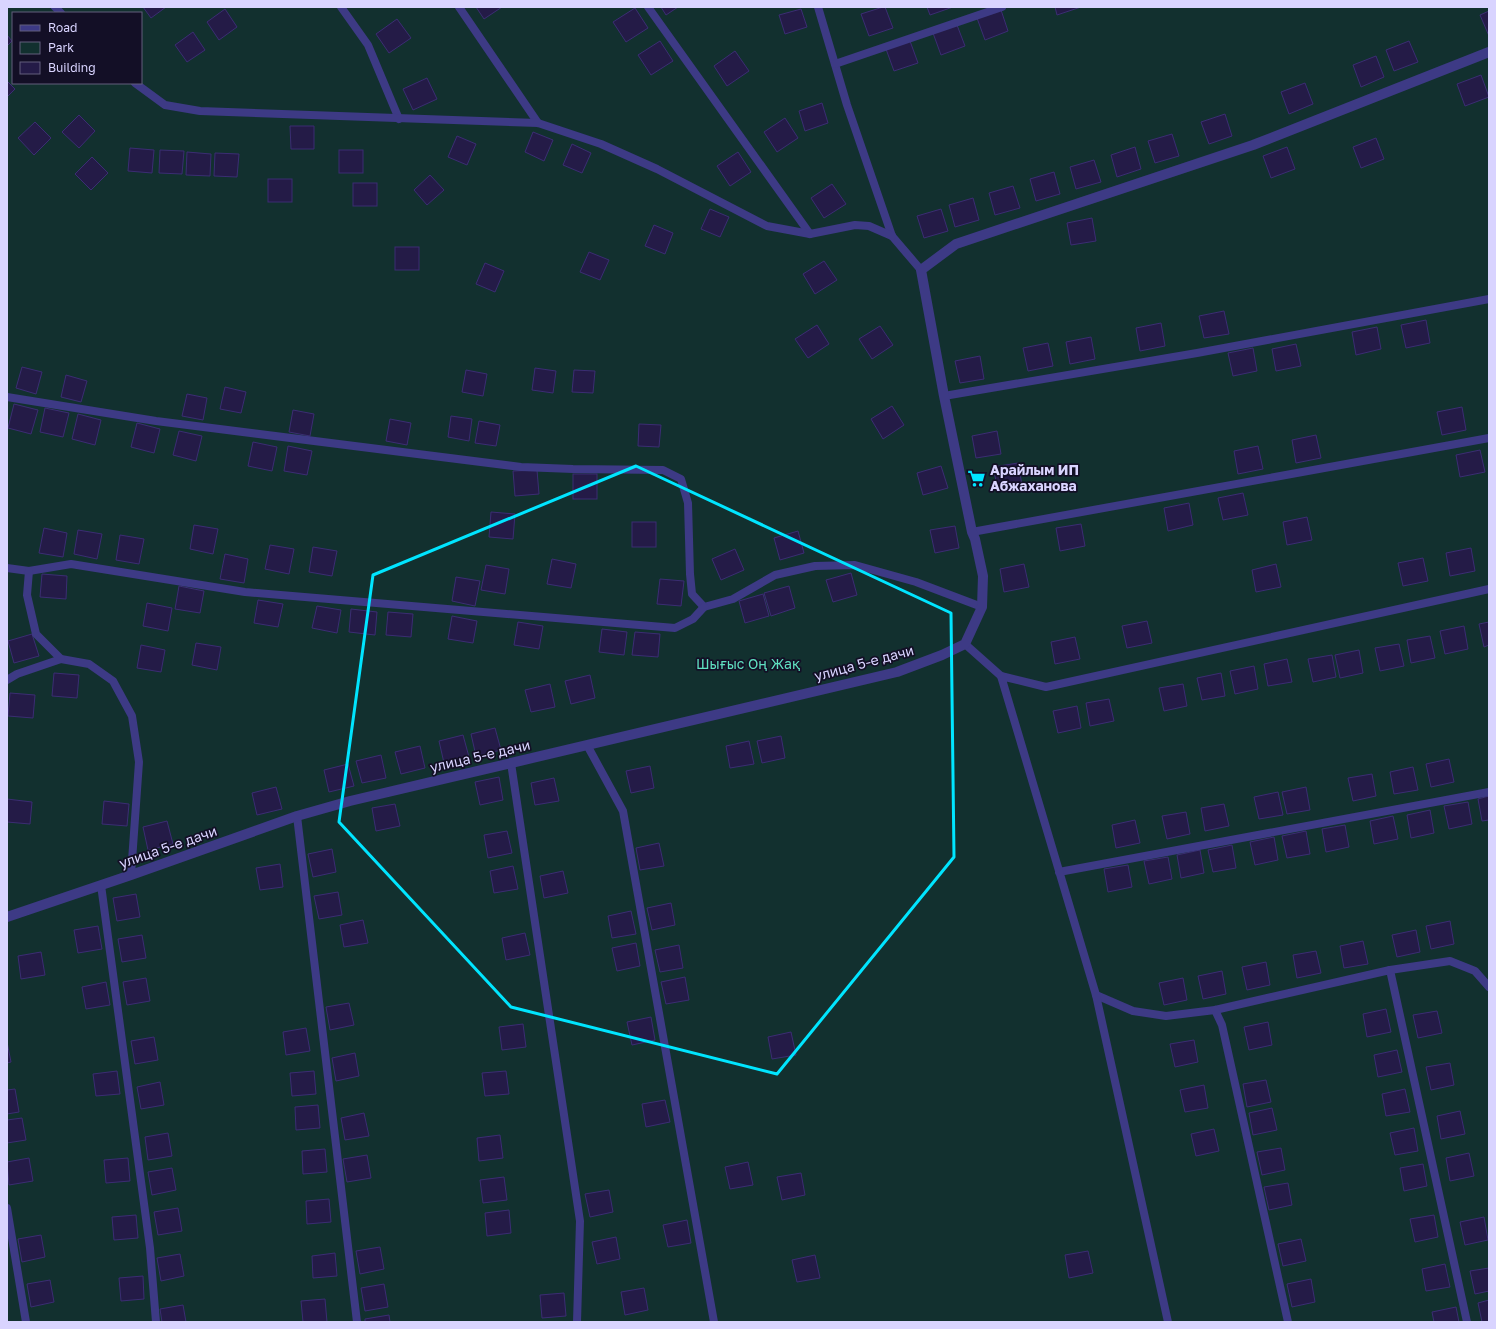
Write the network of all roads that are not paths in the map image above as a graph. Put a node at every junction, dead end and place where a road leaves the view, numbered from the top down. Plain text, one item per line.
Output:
1 (341, 7) edge
2 (459, 7) edge
3 (648, 7) edge
4 (818, 7) edge
5 (1002, 7) edge
6 (1489, 52) edge
7 (835, 64) junction
8 (136, 84) edge
9 (399, 119) junction
10 (538, 123) junction
11 (810, 234) junction
12 (892, 236) junction
13 (921, 270) junction
14 (1489, 299) edge
15 (944, 396) junction
16 (7, 397) edge
17 (1489, 438) edge
18 (972, 532) junction
19 (7, 568) edge
20 (29, 571) junction
21 (1489, 589) edge
22 (704, 607) junction
23 (982, 607) junction
24 (965, 644) junction
25 (61, 659) junction
26 (1001, 676) junction
27 (7, 680) edge
28 (587, 745) junction
29 (511, 763) junction
30 (1489, 792) edge
31 (297, 816) junction
32 (1059, 872) junction
33 (131, 875) junction
34 (101, 885) junction
35 (7, 917) edge
36 (1390, 970) junction
37 (1489, 987) edge
38 (1096, 995) junction
39 (1215, 1010) junction
40 (7, 1208) edge
41 (26, 1322) edge
42 (156, 1322) edge
43 (357, 1322) edge
44 (577, 1322) edge
45 (714, 1322) edge
46 (1168, 1322) edge
47 (1288, 1322) edge
48 (1467, 1322) edge

1 - 9 lane
2 - 10 lane
3 - 11 lane
4 - 7 lane
5 - 7 lane
6 - 13 street
7 - 12 lane
8 - 9 lane
9 - 10 lane
10 - 11 lane
11 - 12 lane
12 - 13 lane
13 - 15 street
14 - 15 lane
15 - 18 street
16 - 22 lane
17 - 18 lane
18 - 23 street
19 - 20 lane
20 - 22 lane
20 - 25 lane
21 - 26 lane
22 - 23 lane
23 - 24 street
24 - 26 lane
24 - 28 street, улица 5-е дачи
25 - 27 lane
25 - 33 lane
26 - 32 lane
28 - 29 street, улица 5-е дачи
28 - 45 lane
29 - 31 street, улица 5-е дачи
29 - 44 lane
30 - 32 lane
31 - 33 street, улица 5-е дачи
31 - 43 lane
32 - 38 lane
33 - 34 street, улица 5-е дачи
34 - 35 street, улица 5-е дачи
34 - 42 lane
36 - 37 lane
36 - 39 lane
36 - 48 lane
38 - 39 lane
38 - 46 lane
39 - 47 lane
40 - 41 lane

